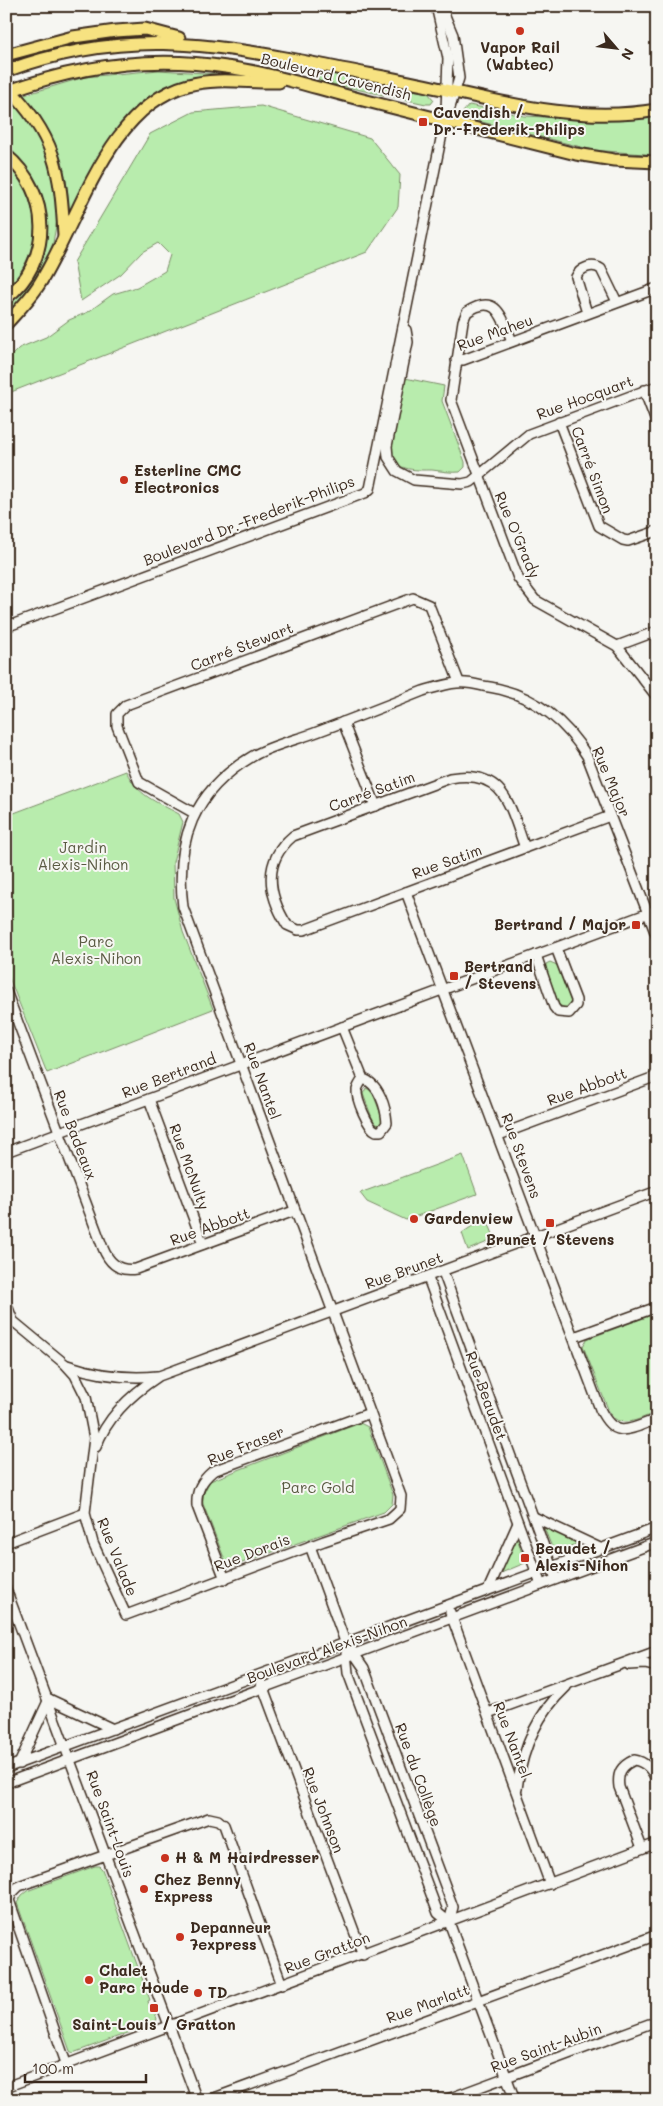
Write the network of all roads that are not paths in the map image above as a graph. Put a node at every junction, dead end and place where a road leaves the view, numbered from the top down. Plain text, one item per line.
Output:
1 (436, 6) edge
2 (441, 6) edge
3 (203, 44) junction
4 (6, 55) edge
5 (6, 72) edge
6 (291, 81) junction
7 (8, 89) edge
8 (452, 91) junction
9 (657, 110) edge
10 (446, 120) junction
11 (6, 155) edge
12 (657, 162) edge
13 (64, 238) junction
14 (657, 288) edge
15 (6, 298) edge
16 (617, 302) junction
17 (586, 313) junction
18 (404, 322) junction
19 (6, 324) edge
20 (512, 341) junction
21 (456, 360) junction
22 (657, 386) edge
23 (644, 390) junction
24 (559, 422) junction
25 (657, 424) edge
26 (390, 432) joint
27 (479, 477) junction
28 (657, 531) edge
29 (6, 627) edge
30 (657, 631) edge
31 (617, 646) junction
32 (459, 682) junction
33 (657, 696) edge
34 (343, 722) junction
35 (376, 806) junction
36 (194, 813) junction
37 (610, 816) junction
38 (525, 848) junction
39 (406, 892) junction
40 (652, 911) edge
41 (293, 928) joint
42 (657, 937) edge
43 (556, 948) junction
44 (536, 955) junction
45 (443, 989) junction
46 (6, 991) edge
47 (342, 1027) junction
48 (241, 1064) junction
49 (657, 1076) edge
50 (363, 1079) junction
51 (149, 1099) junction
52 (59, 1132) junction
53 (499, 1135) junction
54 (6, 1152) edge
55 (657, 1191) edge
56 (294, 1211) junction
57 (536, 1236) junction
58 (203, 1244) junction
59 (136, 1269) joint
60 (443, 1272) junction
61 (428, 1278) junction
62 (6, 1303) edge
63 (657, 1307) edge
64 (331, 1312) junction
65 (10, 1322) edge
66 (574, 1337) junction
67 (65, 1364) junction
68 (160, 1376) junction
69 (370, 1413) junction
70 (657, 1419) edge
71 (94, 1454) junction
72 (85, 1513) junction
73 (534, 1517) junction
74 (389, 1519) joint
75 (518, 1523) junction
76 (657, 1528) edge
77 (657, 1542) edge
78 (6, 1543) edge
79 (310, 1546) junction
80 (600, 1548) junction
81 (552, 1567) junction
82 (536, 1572) junction
83 (225, 1579) junction
84 (556, 1579) junction
85 (541, 1585) junction
86 (6, 1589) edge
87 (488, 1590) junction
88 (448, 1605) junction
89 (126, 1615) joint
90 (452, 1618) junction
91 (346, 1643) junction
92 (657, 1651) edge
93 (350, 1655) junction
94 (621, 1666) junction
95 (657, 1667) edge
96 (258, 1675) junction
97 (570, 1684) junction
98 (263, 1688) junction
99 (49, 1699) junction
100 (488, 1713) junction
101 (113, 1729) junction
102 (66, 1746) junction
103 (71, 1759) junction
104 (19, 1764) junction
105 (6, 1768) edge
106 (6, 1782) edge
107 (657, 1782) edge
108 (516, 1790) junction
109 (657, 1843) edge
110 (642, 1848) junction
111 (106, 1853) junction
112 (550, 1884) junction
113 (449, 1922) junction
114 (657, 1935) edge
115 (363, 1955) junction
116 (282, 1985) junction
117 (478, 2000) junction
118 (657, 2021) edge
119 (169, 2024) junction
120 (66, 2063) junction
121 (506, 2077) junction
122 (6, 2086) edge
123 (197, 2100) edge
124 (209, 2100) edge
125 (445, 2100) edge
126 (515, 2100) edge

1 - 8 street, Boulevard Dr.-Frederik-Philips
2 - 8 street, Boulevard Dr.-Frederik-Philips
3 - 4 main road
3 - 5 main road, Boulevard Cavendish
3 - 8 main road, Boulevard Cavendish
6 - 7 main road, Boulevard Cavendish
6 - 10 main road, Boulevard Cavendish
6 - 13 main road
7 - 13 main road
8 - 9 main road, Boulevard Cavendish
8 - 10 street, Boulevard Dr.-Frederik-Philips
10 - 12 main road, Boulevard Cavendish
10 - 18 street, Boulevard Dr.-Frederik-Philips
11 - 15 main road
13 - 19 main road
14 - 16 street, Rue Maheu
16 - 17 street, Rue Maheu
16 - 17 street
17 - 20 street, Rue Maheu
18 - 26 street, Boulevard Dr.-Frederik-Philips
18 - 29 street, Boulevard Dr.-Frederik-Philips
20 - 21 street, Rue Maheu
20 - 21 street
21 - 27 street, Rue Maheu
22 - 23 street, Rue Hocquart
23 - 24 street, Rue Hocquart
23 - 25 street
24 - 27 street, Rue Hocquart
24 - 28 street, Carré Simon
26 - 27 street, Rue O'Grady
27 - 31 street, Rue O'Grady
30 - 31 street
31 - 33 street, Rue O'Grady
32 - 34 street, Rue Major
32 - 36 street, Carré Stewart
32 - 37 street, Rue Major
34 - 35 street
34 - 36 street, Rue Nantel
35 - 38 street, Carré Satim
35 - 41 street, Carré Satim
36 - 48 street, Rue Nantel
37 - 38 street, Rue Satim
37 - 40 street, Rue Major
38 - 39 street, Rue Satim
39 - 41 street, Rue Satim
39 - 45 street, Rue Stevens
40 - 42 street, Rue Major
40 - 43 street, Rue Bertrand
43 - 44 street, Rue Bertrand
43 - 44 street
44 - 45 street, Rue Bertrand
45 - 47 street, Rue Bertrand
45 - 53 street, Rue Stevens
46 - 52 street, Rue Badeaux
47 - 48 street, Rue Bertrand
47 - 50 street
48 - 51 street, Rue Bertrand
48 - 56 street, Rue Nantel
49 - 53 street, Rue Abbott
50 - 50 street
51 - 52 street, Rue Bertrand
51 - 58 street, Rue McNulty
52 - 54 street, Rue Bertrand
52 - 59 street, Rue Badeaux
53 - 57 street, Rue Stevens
55 - 57 street, Rue Brunet
56 - 58 street, Rue Abbott
56 - 64 street, Rue Nantel
57 - 60 street, Rue Brunet
57 - 66 street, Rue Stevens
58 - 59 street, Rue Abbott
60 - 61 street, Rue Brunet
60 - 73 street, Rue Beaudet
61 - 64 street, Rue Brunet
61 - 75 street, Rue Beaudet
62 - 65 street, Rue Valade
63 - 66 street
64 - 68 street, Rue Brunet
64 - 69 street, Rue Nantel
65 - 67 street, Rue Valade
66 - 70 street, Rue Stevens
67 - 68 street, Rue Brunet
67 - 71 street, Rue Valade
68 - 71 street, Rue Brunet
69 - 74 street, Rue Nantel
69 - 83 street, Rue Fraser
71 - 72 street, Rue Valade
72 - 78 street
72 - 89 street, Rue Valade
73 - 80 street
73 - 81 street, Rue Beaudet
74 - 79 street, Rue Dorais
75 - 82 street, Rue Beaudet
75 - 87 street
76 - 80 street, Boulevard Alexis-Nihon
77 - 84 street, Boulevard Alexis-Nihon
79 - 83 street, Rue Dorais
79 - 91 street, Rue du Collège
80 - 81 street, Boulevard Alexis-Nihon
81 - 82 street, Boulevard Alexis-Nihon
81 - 84 street, Rue Beaudet
82 - 85 street, Rue Beaudet
82 - 87 street, Boulevard Alexis-Nihon
83 - 89 street, Rue Dorais
84 - 85 street, Boulevard Alexis-Nihon
85 - 90 street, Boulevard Alexis-Nihon
86 - 99 street, Rue Saint-Louis
87 - 88 street, Boulevard Alexis-Nihon
88 - 90 street, Rue Nantel
88 - 91 street, Boulevard Alexis-Nihon
90 - 93 street, Boulevard Alexis-Nihon
90 - 100 street, Rue Nantel
91 - 93 street, Rue du Collège
91 - 96 street, Boulevard Alexis-Nihon
92 - 94 street
93 - 98 street, Boulevard Alexis-Nihon
93 - 113 street, Rue du Collège
93 - 113 street, Rue du Collège
94 - 95 street
94 - 97 street
96 - 98 street, Rue Johnson
96 - 101 street, Boulevard Alexis-Nihon
97 - 100 street
97 - 108 street
98 - 103 street, Boulevard Alexis-Nihon
98 - 115 street, Rue Johnson
99 - 101 street
99 - 102 street, Rue Saint-Louis
99 - 104 street
100 - 108 street, Rue Nantel
101 - 102 street, Boulevard Alexis-Nihon
102 - 103 street, Rue Saint-Louis
102 - 104 street, Boulevard Alexis-Nihon
103 - 106 street, Boulevard Alexis-Nihon
103 - 111 street, Rue Saint-Louis
104 - 105 street, Boulevard Alexis-Nihon
107 - 110 street
108 - 112 street, Rue Nantel
109 - 110 street, Rue Gratton
110 - 112 street, Rue Gratton
111 - 116 street
111 - 119 street, Rue Saint-Louis
111 - 120 street
112 - 113 street, Rue Gratton
113 - 115 street, Rue Gratton
113 - 117 street, Rue du Collège
114 - 117 street, Rue Marlatt
115 - 116 street, Rue Gratton
116 - 119 street, Rue Gratton
117 - 121 street, Rue du Collège
117 - 124 street, Rue Marlatt
118 - 121 street, Rue Saint-Aubin
119 - 120 street, Rue Gratton
119 - 123 street, Rue Saint-Louis
120 - 122 street, Rue Gratton
121 - 125 street, Rue Saint-Aubin
121 - 126 street, Rue du Collège

